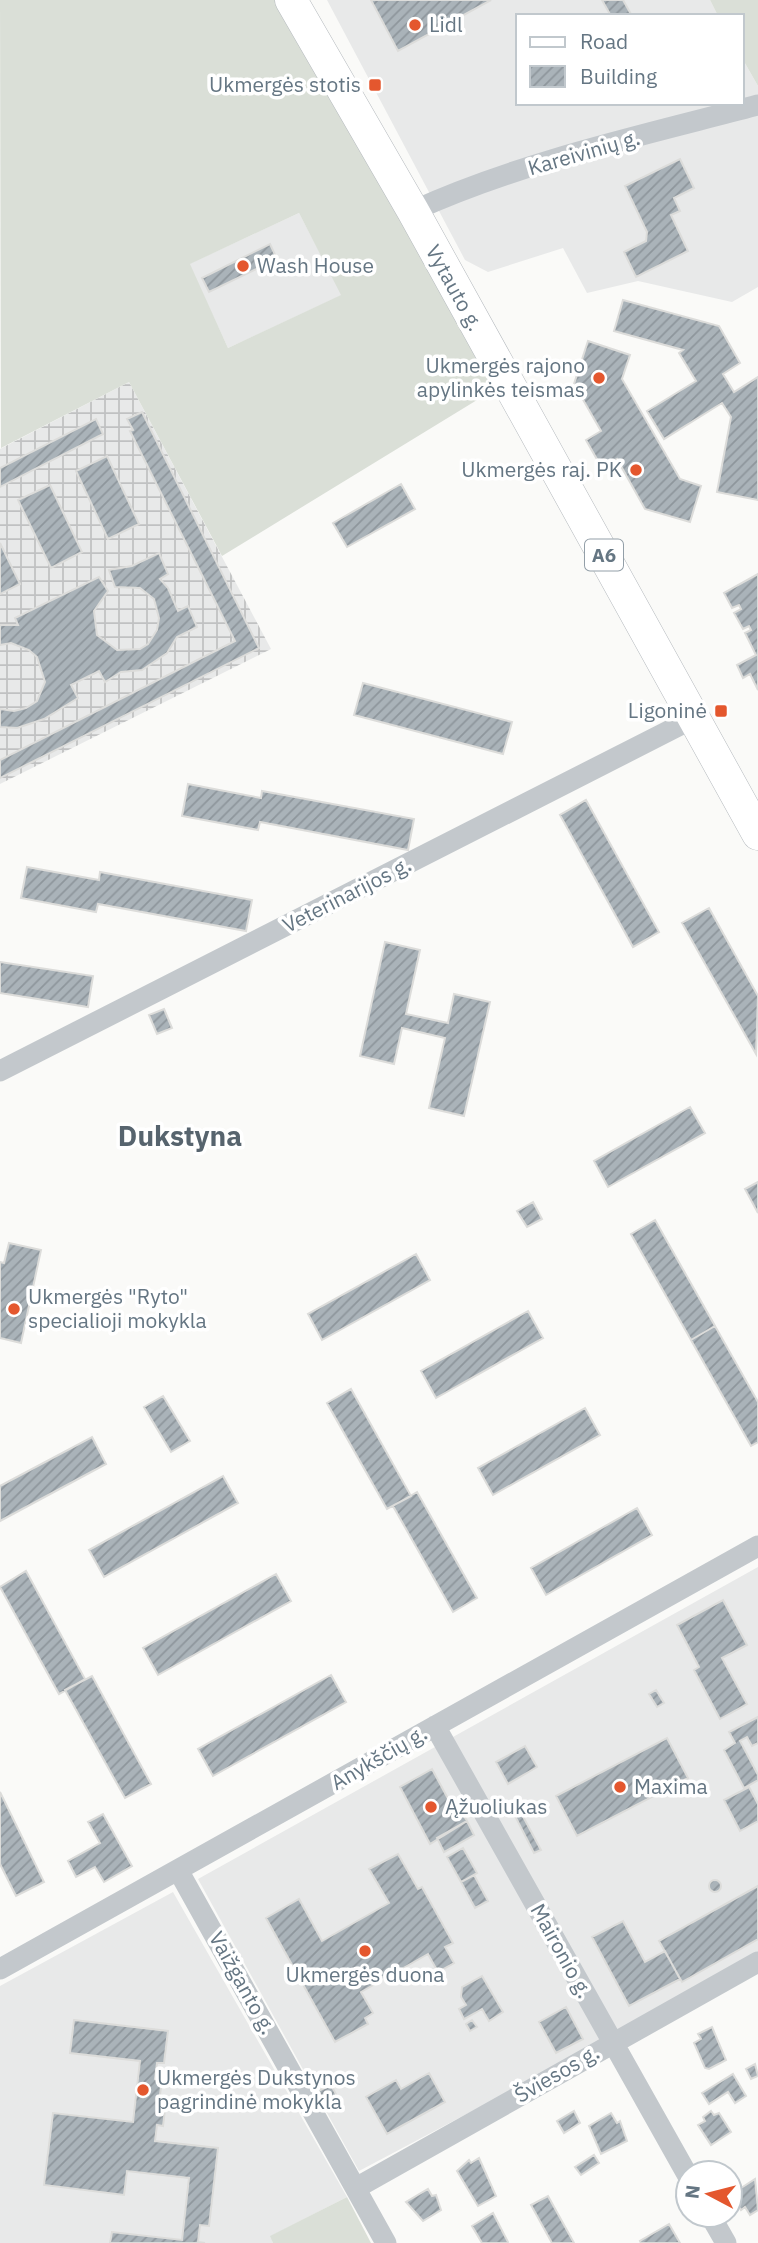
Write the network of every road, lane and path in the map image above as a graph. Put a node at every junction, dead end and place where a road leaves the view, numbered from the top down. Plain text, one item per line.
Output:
1 (291, 0) edge
2 (758, 104) edge
3 (413, 211) junction
4 (694, 718) junction
5 (758, 834) edge
6 (0, 1071) edge
7 (758, 1545) edge
8 (435, 1726) junction
9 (178, 1870) junction
10 (758, 1962) edge
11 (0, 1969) edge
12 (613, 2042) junction
13 (678, 2159) edge
14 (356, 2188) junction
15 (386, 2243) edge

1 - 3 main road, Vytauto g. / A6
2 - 3 street, Kareivinių g.
3 - 4 main road, Vytauto g. / A6
4 - 5 main road, Vytauto g. / A6
4 - 6 street, Veterinarijos g.
7 - 8 street, Anykščių g.
8 - 9 street, Anykščių g.
8 - 12 street, Maironio g.
9 - 11 street, Anykščių g.
9 - 14 street, Vaižganto g.
10 - 12 street, Šviesos g.
12 - 13 street, Maironio g.
12 - 14 street, Šviesos g.
14 - 15 street, Vaižganto g.

